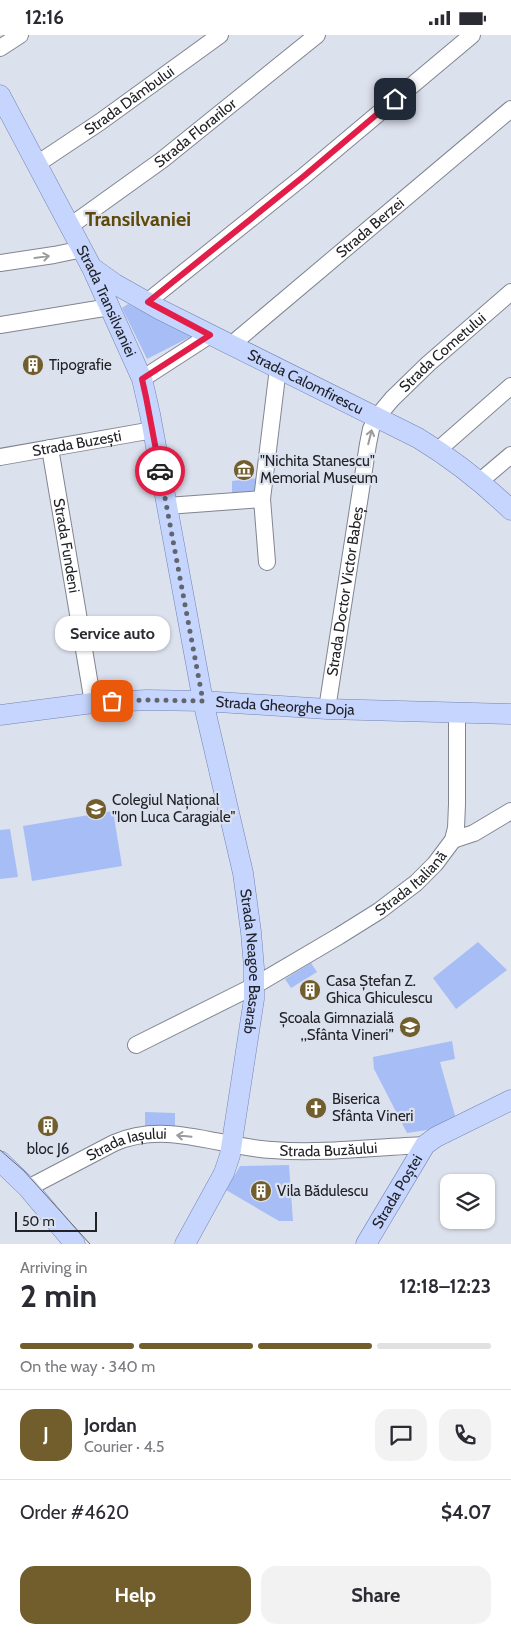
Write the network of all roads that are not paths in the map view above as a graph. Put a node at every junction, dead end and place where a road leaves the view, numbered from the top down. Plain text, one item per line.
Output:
1 (20, 35) edge
2 (220, 35) edge
3 (317, 35) edge
4 (472, 35) edge
5 (0, 48) edge
6 (0, 95) edge
7 (511, 109) edge
8 (8, 124) edge
9 (37, 164) junction
10 (70, 226) junction
11 (83, 249) junction
12 (0, 263) edge
13 (92, 268) junction
14 (511, 292) edge
15 (148, 302) junction
16 (110, 307) junction
17 (0, 325) edge
18 (210, 335) junction
19 (231, 345) junction
20 (278, 368) junction
21 (142, 379) junction
22 (511, 386) edge
23 (377, 417) junction
24 (153, 430) junction
25 (50, 448) junction
26 (438, 450) junction
27 (511, 455) edge
28 (0, 457) edge
29 (480, 482) junction
30 (262, 499) junction
31 (167, 506) junction
32 (511, 510) edge
33 (266, 561) dead end
34 (203, 701) junction
35 (93, 703) junction
36 (327, 709) junction
37 (457, 714) junction
38 (511, 714) edge
39 (0, 715) edge
40 (511, 811) edge
41 (511, 824) edge
42 (453, 839) junction
43 (254, 986) junction
44 (136, 1045) dead end
45 (511, 1100) edge
46 (232, 1144) junction
47 (425, 1145) junction
48 (0, 1161) edge
49 (28, 1188) junction
50 (75, 1244) edge
51 (185, 1244) edge
52 (366, 1244) edge

1 - 5 street
2 - 9 street, Strada Dâmbului
3 - 10 street, Strada Florarilor
4 - 15 street
6 - 8 main road, Strada Transilvaniei
7 - 19 street, Strada Berzei
8 - 9 main road, Strada Transilvaniei
9 - 10 main road, Strada Transilvaniei
10 - 11 main road, Strada Transilvaniei
12 -> 11 street
11 - 13 main road, Strada Transilvaniei
13 - 15 main road, Strada Calomfirescu
13 - 16 main road, Strada Transilvaniei
14 - 23 street, Strada Cometului
15 - 18 main road, Strada Calomfirescu
16 - 17 street
16 - 21 main road, Strada Transilvaniei
18 - 19 main road, Strada Calomfirescu
18 - 21 street
19 - 20 main road, Strada Calomfirescu
20 - 23 main road, Strada Calomfirescu
20 - 30 street
21 - 24 main road, Strada Transilvaniei
22 - 26 street
23 - 26 main road, Strada Calomfirescu
36 -> 23 street, Strada Doctor Victor Babeș
24 - 25 street, Strada Buzești
24 - 31 main road, Strada Transilvaniei
25 - 28 street, Strada Buzești
25 - 35 street, Strada Fundeni
26 - 29 main road, Strada Calomfirescu
27 - 29 street
29 - 32 main road, Strada Calomfirescu
30 - 31 street
30 - 33 street
31 - 34 main road, Strada Transilvaniei
34 - 35 main road, Strada Gheorghe Doja
34 - 36 main road, Strada Gheorghe Doja
34 - 43 main road, Strada Neagoe Basarab
35 - 39 main road, Strada Gheorghe Doja
36 - 37 main road, Strada Gheorghe Doja
37 - 38 main road, Strada Gheorghe Doja
37 - 42 street, Strada Italiană
40 - 42 street
41 - 42 street
42 - 43 street, Strada Italiană
43 - 44 street, Strada Italiană
43 - 46 main road, Strada Neagoe Basarab
45 - 47 main road, Strada Poștei
46 - 47 street, Strada Buzăului
46 -> 49 street, Strada Iașului
46 - 51 main road, Strada Neagoe Basarab
47 - 52 main road, Strada Poștei
48 - 49 main road
49 - 50 main road

